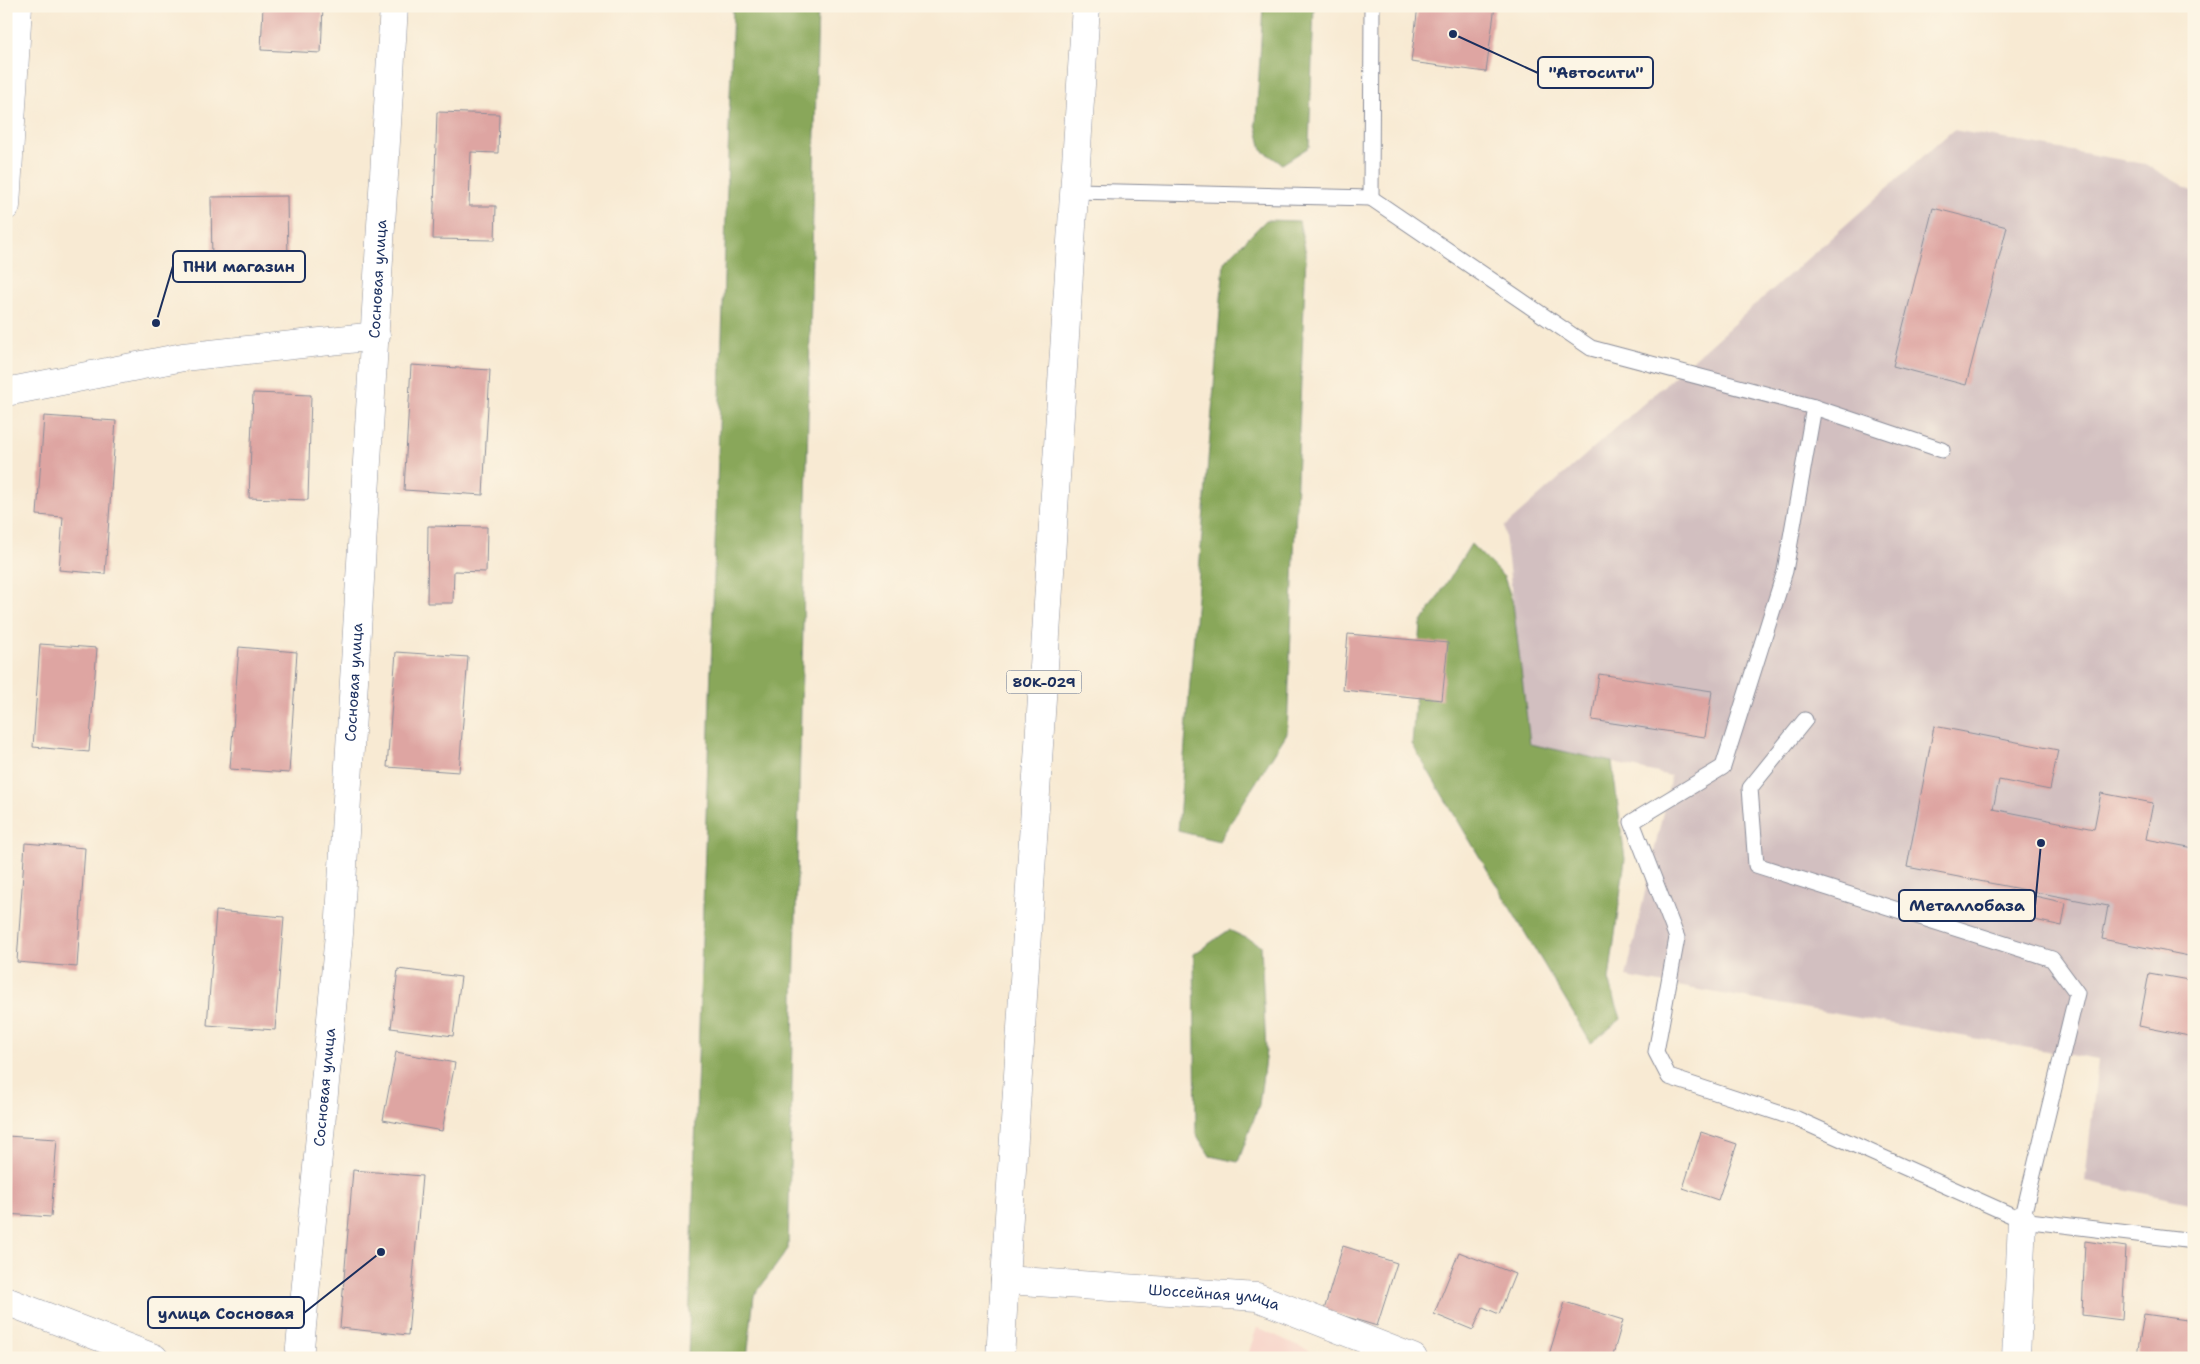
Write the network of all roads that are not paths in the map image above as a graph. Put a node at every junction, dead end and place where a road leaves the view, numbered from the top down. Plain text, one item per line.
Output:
1 (18, 6) edge
2 (394, 6) edge
3 (1086, 6) edge
4 (1372, 6) edge
5 (1076, 190) junction
6 (1370, 198) junction
7 (6, 206) edge
8 (376, 336) junction
9 (6, 392) edge
10 (1814, 407) junction
11 (1942, 450) dead end
12 (1805, 720) dead end
13 (2022, 1220) junction
14 (2194, 1241) edge
15 (1005, 1280) junction
16 (6, 1301) edge
17 (154, 1358) edge
18 (299, 1358) edge
19 (1000, 1358) edge
20 (1412, 1358) edge
21 (2016, 1358) edge

1 - 7 street
2 - 8 street, Сосновая улица
3 - 5 street, 80К-029
4 - 6 lane
5 - 6 lane
5 - 15 street, 80К-029
6 - 10 lane
8 - 9 street
8 - 18 street, Сосновая улица
10 - 11 lane
10 - 13 lane
12 - 13 lane
13 - 14 lane
13 - 21 street
15 - 19 street, 80К-029
15 - 20 street, Шоссейная улица
16 - 17 street

